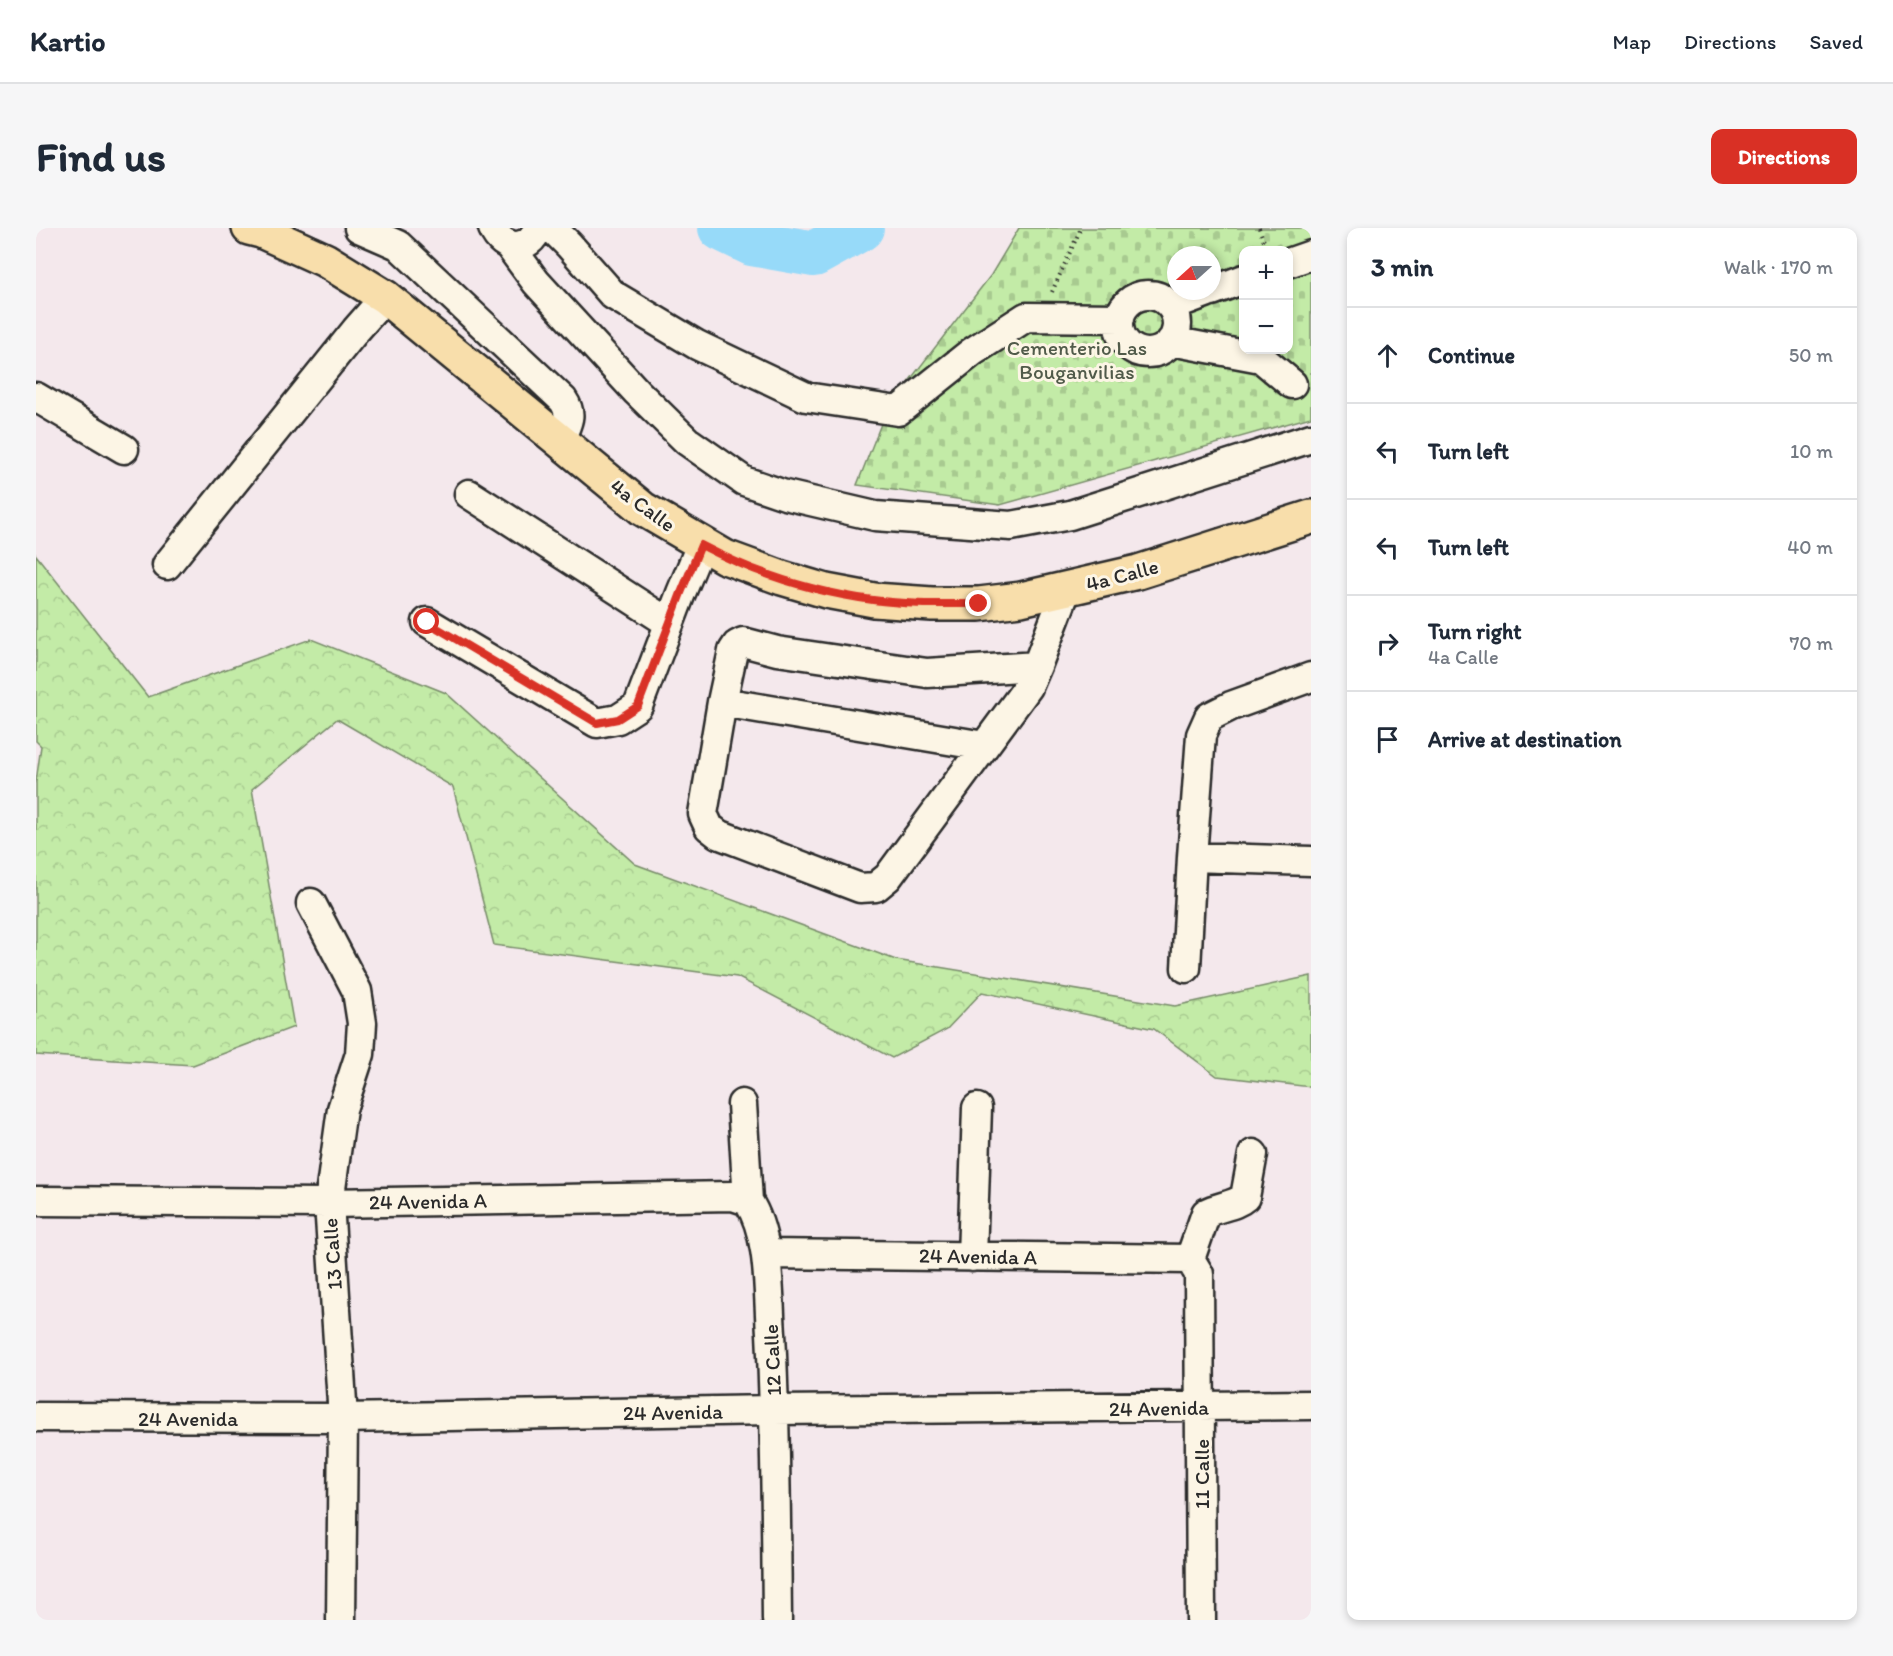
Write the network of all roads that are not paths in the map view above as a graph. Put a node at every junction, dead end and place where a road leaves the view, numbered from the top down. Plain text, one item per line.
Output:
1 (249, 228) edge
2 (359, 228) edge
3 (538, 228) edge
4 (552, 228) edge
5 (496, 234) edge
6 (1311, 255) edge
7 (1293, 261) edge
8 (1239, 281) edge
9 (1221, 287) edge
10 (385, 297) junction
11 (1187, 300) edge
12 (1171, 306) junction
13 (1120, 318) junction
14 (1171, 341) junction
15 (1292, 384) dead end
16 (36, 397) edge
17 (1311, 438) edge
18 (560, 440) junction
19 (124, 449) dead end
20 (469, 494) dead end
21 (1311, 517) edge
22 (701, 545) junction
23 (167, 566) dead end
24 (1066, 590) junction
25 (427, 622) dead end
26 (669, 623) junction
27 (1037, 666) junction
28 (1311, 677) edge
29 (722, 702) junction
30 (984, 746) junction
31 (1192, 857) junction
32 (1311, 861) edge
33 (311, 903) dead end
34 (1186, 968) dead end
35 (742, 1104) dead end
36 (977, 1108) dead end
37 (1252, 1154) dead end
38 (36, 1201) edge
39 (748, 1201) junction
40 (329, 1203) junction
41 (766, 1254) junction
42 (972, 1257) junction
43 (1190, 1260) junction
44 (1311, 1405) edge
45 (1201, 1407) junction
46 (775, 1410) junction
47 (36, 1417) edge
48 (343, 1418) junction
49 (341, 1620) edge
50 (777, 1620) edge
51 (1202, 1620) edge

1 - 10 main road, 4a Calle
2 - 18 street
3 - 5 street
4 - 13 street
5 - 17 street
6 - 7 street
8 - 9 street
10 - 18 main road, 4a Calle
10 - 23 street
11 - 12 street
12 - 13 street
12 - 14 street
13 - 14 street
14 - 15 street
16 - 19 street
18 - 22 main road, 4a Calle
20 - 26 street
21 - 24 main road, 4a Calle
22 - 24 main road, 4a Calle
22 - 26 street
24 - 27 street
25 - 26 street
27 - 29 street
27 - 30 street
28 - 31 street
29 - 30 street
29 - 30 street
31 - 32 street
31 - 34 street
33 - 40 street, 13 Calle
35 - 39 street, 12 Calle
36 - 42 street
37 - 43 street
38 - 40 street, 24 Avenida A
39 - 40 street, 24 Avenida A
39 - 41 street, 12 Calle
40 - 48 street, 13 Calle
41 - 42 street, 24 Avenida A
41 - 46 street, 12 Calle
42 - 43 street, 24 Avenida A
43 - 45 street, 11 Calle
44 - 45 street, 24 Avenida
45 - 46 street, 24 Avenida
45 - 51 street, 11 Calle
46 - 48 street, 24 Avenida
46 - 50 street, 12 Calle
47 - 48 street, 24 Avenida
48 - 49 street, 13 Calle

